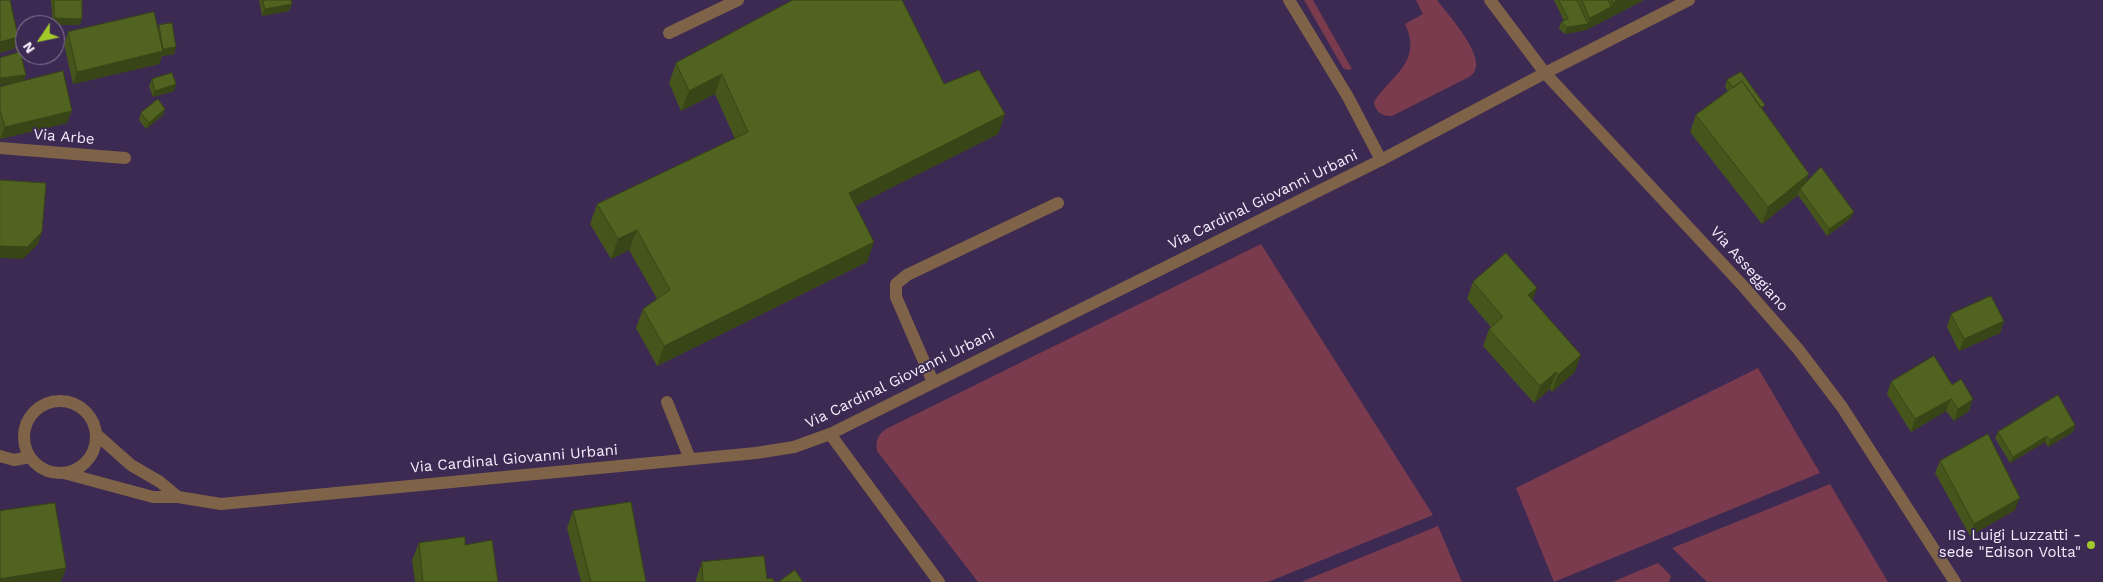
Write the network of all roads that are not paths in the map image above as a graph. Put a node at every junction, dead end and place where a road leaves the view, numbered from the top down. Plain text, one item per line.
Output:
1 (738, 0) edge
2 (1289, 0) edge
3 (1490, 0) edge
4 (1689, 0) edge
5 (669, 33) dead end
6 (1546, 73) junction
7 (0, 148) edge
8 (125, 158) dead end
9 (1381, 160) junction
10 (1058, 203) dead end
11 (933, 382) junction
12 (667, 402) dead end
13 (96, 434) junction
14 (830, 434) junction
15 (0, 456) edge
16 (30, 457) junction
17 (690, 458) junction
18 (64, 473) junction
19 (178, 497) junction
20 (939, 582) edge
21 (1955, 582) edge

1 - 5 street
2 - 9 street
3 - 6 street, Via Asseggiano
4 - 6 street, Via Cardinal Giovanni Urbani
6 - 9 street, Via Cardinal Giovanni Urbani
6 - 21 street, Via Asseggiano
7 - 8 street, Via Arbe
9 - 11 street, Via Cardinal Giovanni Urbani
10 - 11 street
11 - 14 street, Via Cardinal Giovanni Urbani
12 - 17 street
13 - 16 street
13 - 18 street
13 - 19 street
14 - 17 street, Via Cardinal Giovanni Urbani
14 - 20 street
15 - 16 street
16 - 18 street
17 - 19 street, Via Cardinal Giovanni Urbani
18 - 19 street, Via Cardinal Giovanni Urbani

